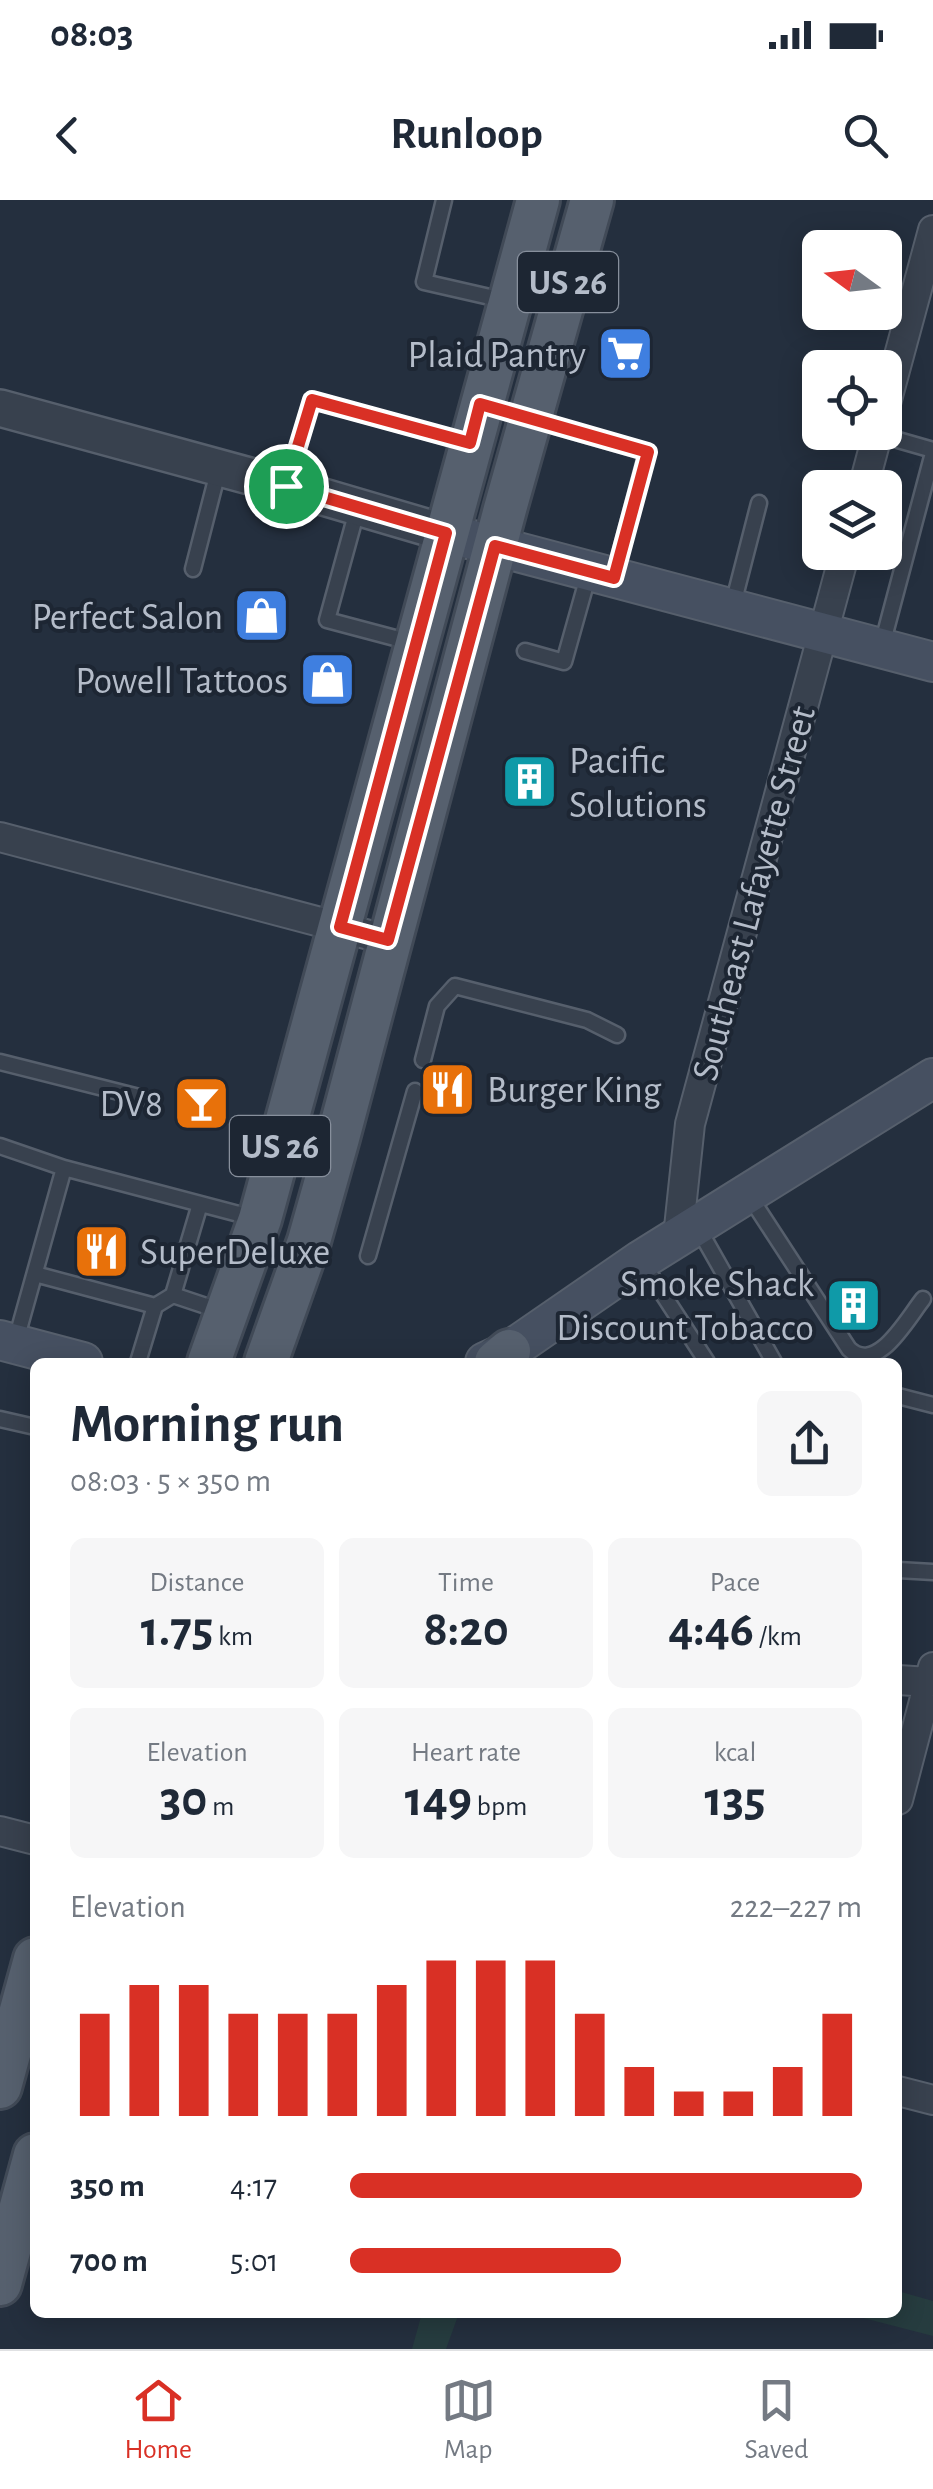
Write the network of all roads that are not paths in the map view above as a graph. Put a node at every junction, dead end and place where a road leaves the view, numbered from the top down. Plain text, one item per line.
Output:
1 (444, 200) edge
2 (538, 200) edge
3 (592, 200) edge
4 (933, 230) edge
5 (509, 302) junction
6 (900, 350) edge
7 (0, 408) edge
8 (530, 419) junction
9 (475, 424) junction
10 (902, 441) edge
11 (933, 451) edge
12 (219, 467) junction
13 (286, 486) junction
14 (759, 502) dead end
15 (358, 507) junction
16 (446, 533) junction
17 (495, 546) junction
18 (193, 569) dead end
19 (841, 570) edge
20 (602, 575) junction
21 (731, 609) junction
22 (824, 633) junction
23 (416, 644) junction
24 (881, 648) junction
25 (525, 651) dead end
26 (933, 662) edge
27 (0, 837) edge
28 (340, 927) junction
29 (388, 940) junction
30 (617, 1035) dead end
31 (423, 1060) dead end
32 (0, 1062) edge
33 (933, 1078) edge
34 (414, 1091) dead end
35 (143, 1098) dead end
36 (0, 1146) edge
37 (64, 1168) junction
38 (748, 1193) junction
39 (200, 1204) junction
40 (260, 1219) junction
41 (687, 1231) junction
42 (368, 1256) dead end
43 (641, 1260) junction
44 (35, 1274) junction
45 (173, 1295) junction
46 (922, 1299) dead end
47 (155, 1306) junction
48 (228, 1313) junction
49 (8, 1342) edge
50 (67, 1358) edge
51 (139, 1358) edge
52 (211, 1358) edge
53 (267, 1358) edge
54 (504, 1358) edge
55 (704, 1358) edge
56 (771, 1358) edge
57 (902, 1397) edge
58 (933, 1405) edge
59 (0, 1418) edge
60 (30, 1427) edge
61 (902, 1570) edge
62 (933, 1572) edge
63 (931, 1674) edge
64 (902, 1679) edge
65 (902, 1785) edge
66 (0, 1831) edge
67 (30, 1839) edge
68 (30, 1977) edge
69 (0, 2088) edge
70 (902, 2092) edge
71 (933, 2100) edge
72 (30, 2173) edge
73 (0, 2284) edge

1 - 5 lane
2 - 5 main road, US 26
3 - 8 main road, US 26
4 - 6 street
5 - 9 main road, US 26
7 - 12 street
8 - 9 lane
8 - 17 main road, US 26
8 - 20 lane
9 - 13 lane
9 - 16 main road, US 26
10 - 11 lane
11 - 24 lane
12 - 13 street
12 - 18 lane
13 - 15 street
14 - 21 lane
15 - 16 street
15 - 23 lane
16 - 17 main road
16 - 23 main road, US 26
17 - 20 main road
17 - 29 main road, US 26
19 - 22 street, Southeast Lafayette Street
20 - 21 main road
20 - 25 lane
21 - 22 main road
22 - 24 main road
22 - 41 street, Southeast Lafayette Street
23 - 28 main road, US 26
24 - 26 main road
27 - 28 street
28 - 29 street
28 - 40 main road, US 26
29 - 53 main road, US 26
30 - 31 lane
32 - 35 lane
33 - 38 main road
34 - 42 lane
36 - 37 lane
37 - 39 lane
37 - 44 lane
38 - 41 main road
38 - 46 lane
39 - 40 lane
39 - 45 lane
40 - 48 main road, US 26
41 - 43 main road
41 - 56 lane
43 - 54 main road
43 - 55 lane
44 - 47 lane
44 - 49 lane
45 - 47 lane
45 - 48 lane
47 - 51 lane
48 - 52 main road, US 26
49 - 50 main road
57 - 58 lane
59 - 60 lane
61 - 62 lane
63 - 64 street
63 - 65 street
66 - 67 street
68 - 69 main road
70 - 71 street
72 - 73 main road

